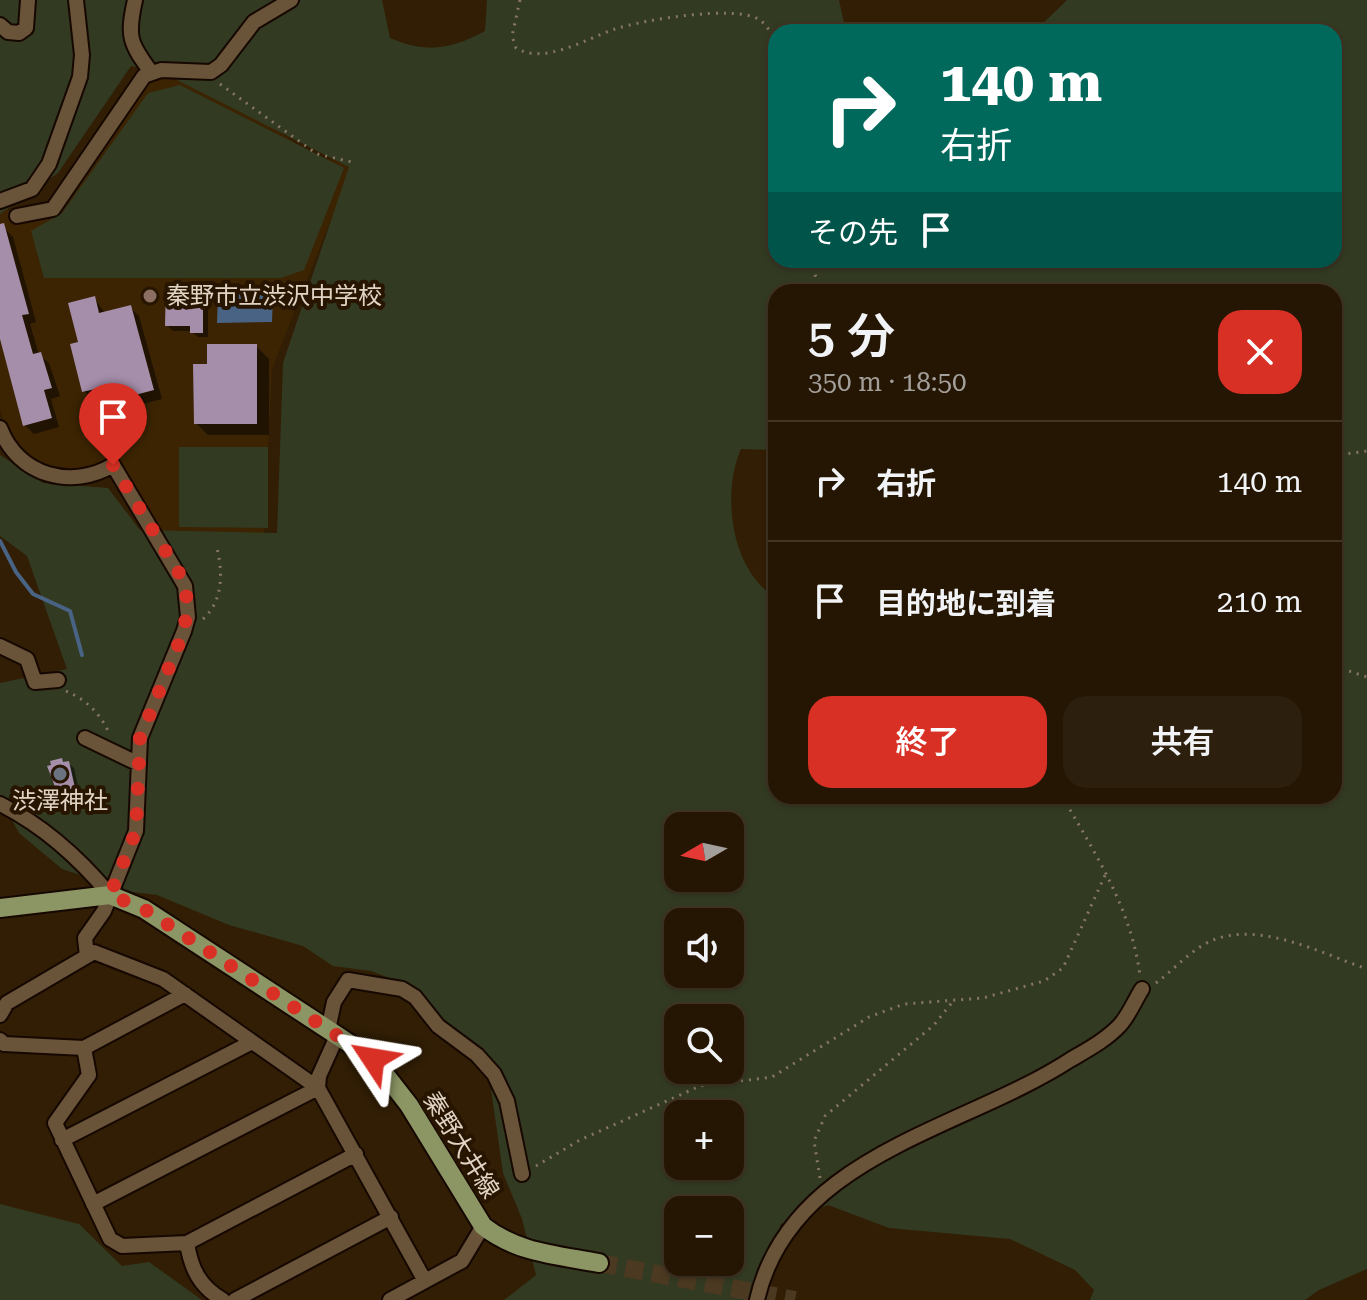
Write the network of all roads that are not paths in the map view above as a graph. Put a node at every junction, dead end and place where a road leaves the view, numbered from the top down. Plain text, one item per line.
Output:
1 (28, 0) edge
2 (76, 0) edge
3 (135, 0) edge
4 (291, 0) edge
5 (0, 25) edge
6 (152, 73) junction
7 (7, 199) edge
8 (0, 428) edge
9 (0, 646) edge
10 (58, 680) road end
11 (85, 738) dead end
12 (139, 764) junction
13 (0, 804) edge
14 (110, 895) junction
15 (0, 908) edge
16 (87, 956) junction
17 (1142, 989) road end
18 (185, 994) junction
19 (0, 1015) edge
20 (332, 1033) junction
21 (0, 1040) edge
22 (252, 1042) junction
23 (84, 1048) junction
24 (318, 1088) junction
25 (62, 1140) junction
26 (356, 1154) junction
27 (522, 1174) road end
28 (93, 1204) junction
29 (391, 1217) junction
30 (483, 1226) junction
31 (187, 1243) junction
32 (599, 1263) tunnel mouth
33 (425, 1281) junction
34 (223, 1300) edge
35 (235, 1300) edge
36 (390, 1300) edge
37 (757, 1300) edge

1 - 5 street
2 - 7 street
3 - 6 street
4 - 6 street
6 - 7 street
8 - 12 street
9 - 10 street
11 - 12 street
12 - 14 street
13 - 14 street
14 - 15 main road
14 - 16 street
14 - 20 main road, 秦野大井線
16 - 18 street
16 - 19 street
17 - 37 street
18 - 22 street
18 - 23 street
20 - 24 street
20 - 27 street
20 - 30 main road, 秦野大井線
21 - 23 street
22 - 24 street
22 - 25 street
23 - 25 street
24 - 26 street
24 - 28 street
25 - 28 street
26 - 29 street
26 - 31 street
28 - 31 street
29 - 33 street
29 - 35 street
30 - 32 main road, 秦野大井線
30 - 33 street
31 - 34 street
33 - 36 street

